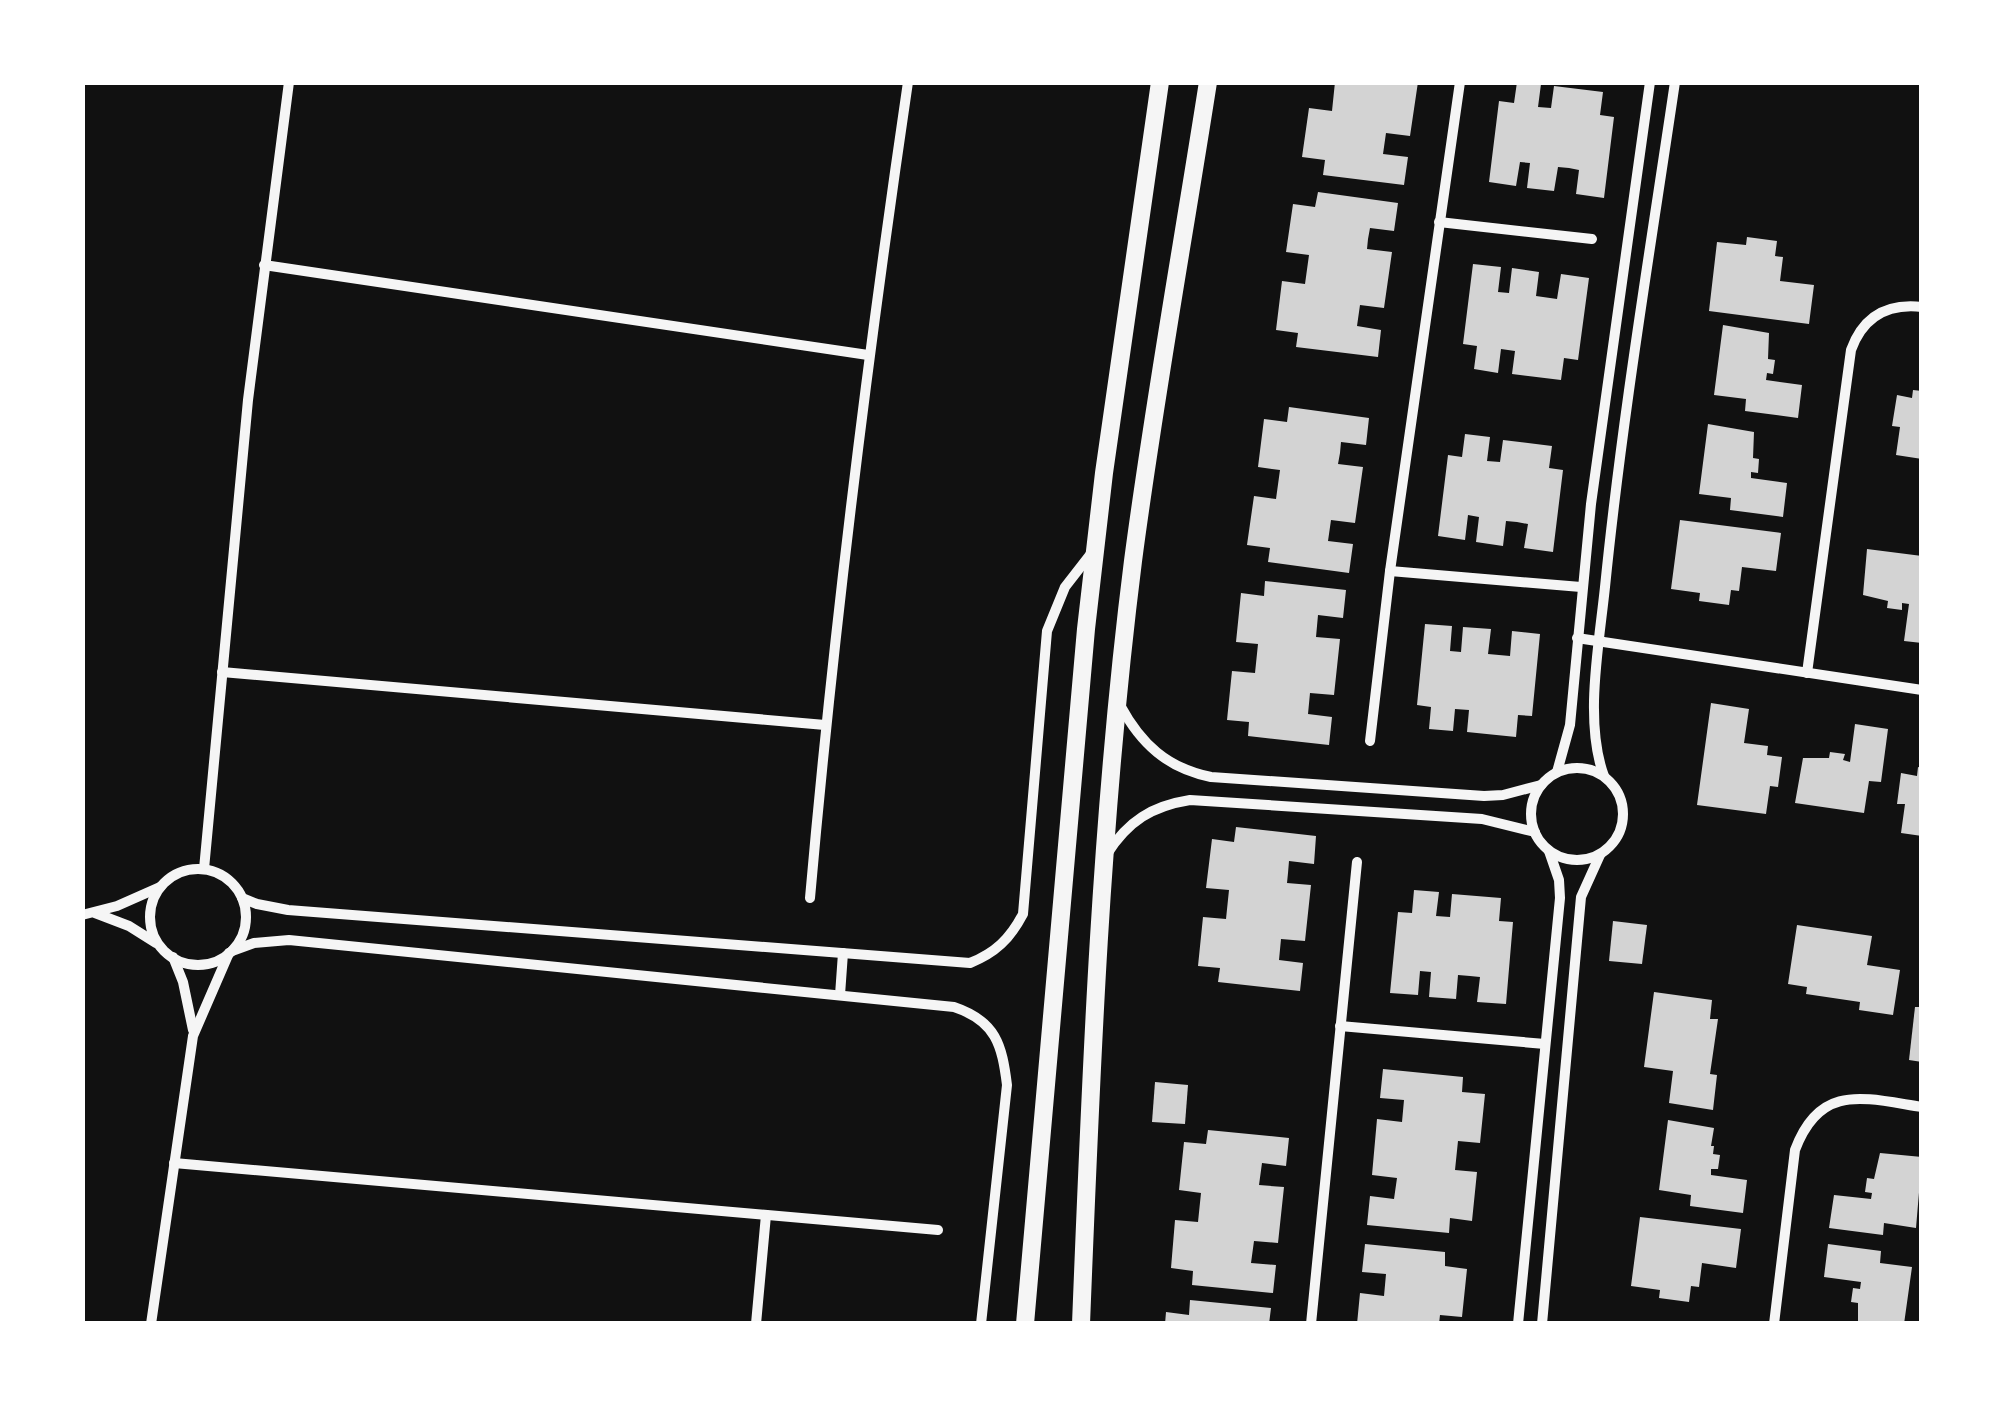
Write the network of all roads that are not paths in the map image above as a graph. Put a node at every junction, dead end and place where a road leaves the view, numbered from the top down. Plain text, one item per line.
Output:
1 (289, 82) edge
2 (908, 82) edge
3 (1160, 82) edge
4 (1208, 82) edge
5 (1460, 82) edge
6 (1650, 82) edge
7 (1675, 82) edge
8 (1439, 222) junction
9 (1592, 239) dead end
10 (264, 265) junction
11 (1922, 308) edge
12 (868, 356) junction
13 (1094, 550) junction
14 (1390, 571) junction
15 (1581, 587) junction
16 (1576, 638) junction
17 (1599, 642) junction
18 (222, 672) junction
19 (1807, 673) junction
20 (1922, 690) edge
21 (1119, 702) junction
22 (825, 724) junction
23 (1370, 741) dead end
24 (1557, 772) junction
25 (1604, 776) junction
26 (1541, 785) junction
27 (1535, 832) junction
28 (1549, 851) junction
29 (1600, 854) junction
30 (1106, 855) junction
31 (1356, 862) dead end
32 (204, 869) junction
33 (160, 887) junction
34 (242, 898) junction
35 (810, 898) dead end
36 (88, 914) edge
37 (160, 946) junction
38 (231, 952) junction
39 (843, 953) junction
40 (173, 957) junction
41 (840, 995) junction
42 (1340, 1026) junction
43 (193, 1036) junction
44 (1546, 1044) junction
45 (1922, 1107) edge
46 (174, 1162) junction
47 (766, 1215) junction
48 (938, 1230) dead end
49 (150, 1324) edge
50 (756, 1324) edge
51 (981, 1324) edge
52 (1025, 1324) edge
53 (1081, 1324) edge
54 (1311, 1324) edge
55 (1518, 1324) edge
56 (1542, 1324) edge
57 (1774, 1324) edge

1 - 10 street
2 - 12 street
3 - 13 street
4 - 21 street
5 - 8 street
6 - 15 street
7 - 17 street
8 - 9 street
8 - 14 street
10 - 12 street
10 - 18 street
11 - 19 street
12 - 22 street
13 - 39 street
13 - 52 street
14 - 15 street
14 - 23 street
15 - 16 street
16 - 17 street
16 - 24 street
17 - 19 street
17 - 25 street
18 - 22 street
18 - 32 street
19 - 20 street
21 - 26 street
21 - 30 street
22 - 35 street
24 - 25 street
24 - 26 street
25 - 29 street
26 - 27 street
27 - 28 street
27 - 30 street
28 - 29 street
28 - 44 street
29 - 56 street
30 - 53 street
31 - 42 street
32 - 33 street
32 - 34 street
33 - 36 street
33 - 37 street
34 - 38 street
34 - 39 street
36 - 37 street
37 - 40 street
38 - 40 street
38 - 41 street
38 - 43 street
39 - 41 street
40 - 43 street
41 - 51 street
42 - 44 street
42 - 54 street
43 - 46 street
44 - 55 street
45 - 57 street
46 - 47 street
46 - 49 street
47 - 48 street
47 - 50 street

